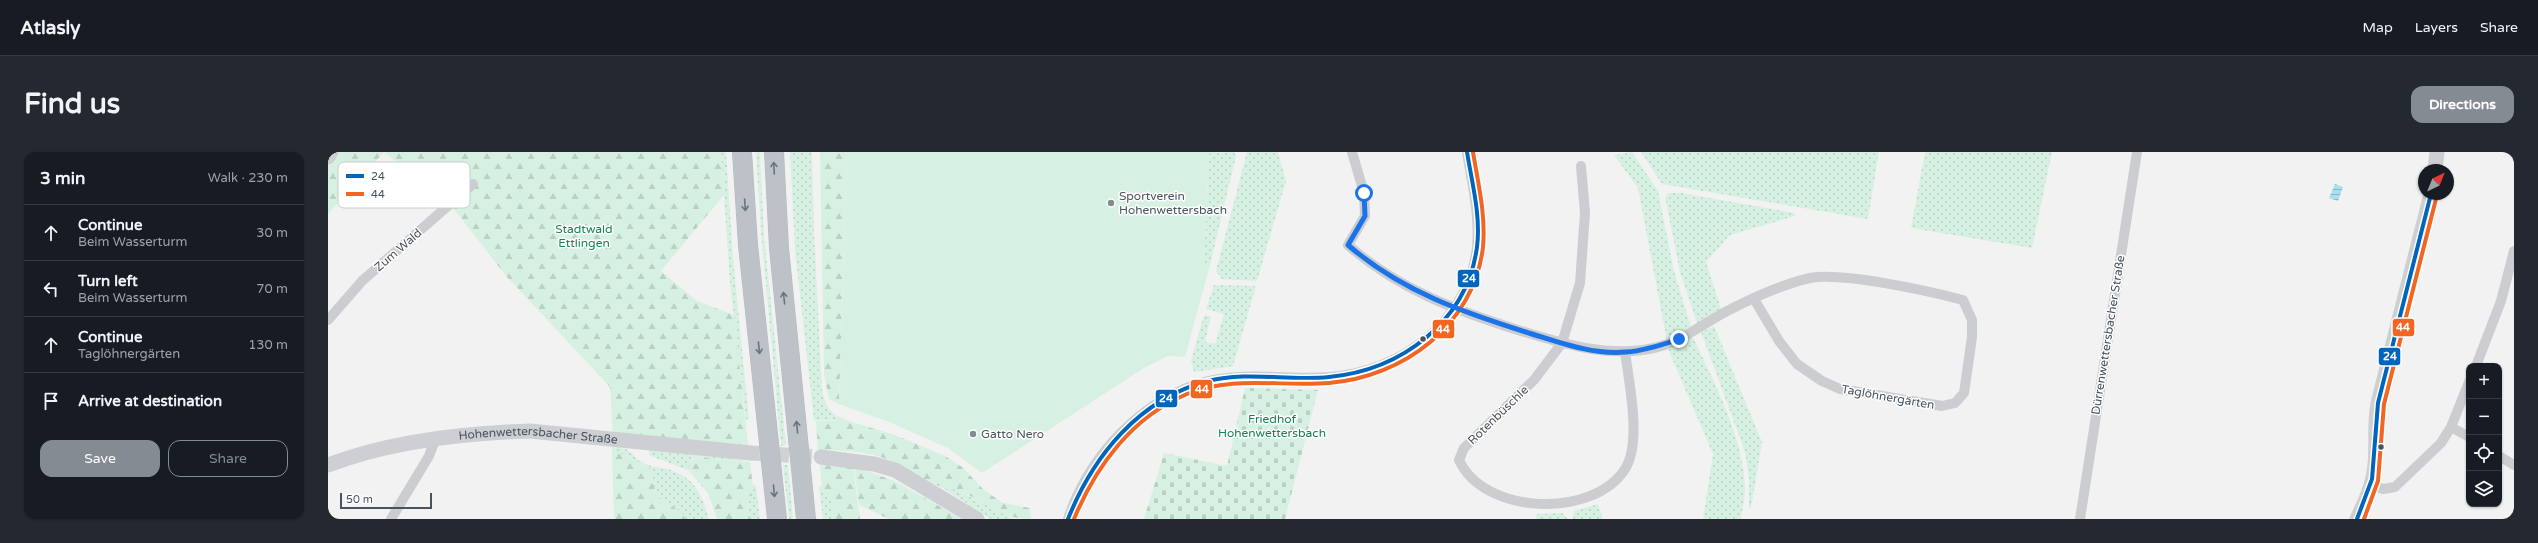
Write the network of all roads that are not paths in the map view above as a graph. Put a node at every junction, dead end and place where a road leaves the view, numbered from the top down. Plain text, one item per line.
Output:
1 (331, 152) edge
2 (742, 152) edge
3 (774, 152) edge
4 (1352, 152) edge
5 (1467, 152) edge
6 (2137, 152) edge
7 (2437, 152) edge
8 (328, 157) edge
9 (2436, 164) edge
10 (1582, 166) dead end
11 (473, 184) dead end
12 (470, 187) edge
13 (2429, 200) edge
14 (446, 208) edge
15 (2514, 251) edge
16 (1754, 299) junction
17 (1454, 308) junction
18 (328, 320) edge
19 (1562, 343) junction
20 (1626, 352) junction
21 (2477, 363) edge
22 (2466, 389) edge
23 (2451, 426) junction
24 (2466, 435) edge
25 (435, 440) junction
26 (751, 453) tunnel mouth
27 (821, 457) tunnel mouth
28 (2502, 458) edge
29 (328, 465) edge
30 (2514, 465) edge
31 (2371, 485) junction
32 (391, 519) edge
33 (777, 519) edge
34 (806, 519) edge
35 (977, 519) edge
36 (1068, 519) edge
37 (2080, 519) edge
38 (2357, 519) edge

1 - 8 street
2 -> 33 highway
34 -> 3 highway
4 - 17 street, Taglöhnergärten
5 - 17 street
6 - 37 street, Dürrenwettersbacher Straße
7 - 9 street
10 - 19 street, Rotenbüschle
11 - 12 street, Zum Wald
13 - 31 street
14 - 18 street, Zum Wald
15 - 21 street
16 - 16 street, Taglöhnergärten
16 - 20 street, Taglöhnergärten
17 - 19 street, Taglöhnergärten
17 - 36 street
19 - 20 street, Taglöhnergärten
19 - 20 street, Rotenbüschle
22 - 23 street
23 - 24 street
23 - 31 street
25 - 26 street, Hohenwettersbacher Straße
25 - 29 street, Hohenwettersbacher Straße
25 - 32 street
27 - 35 street
28 - 30 street
31 - 38 street

